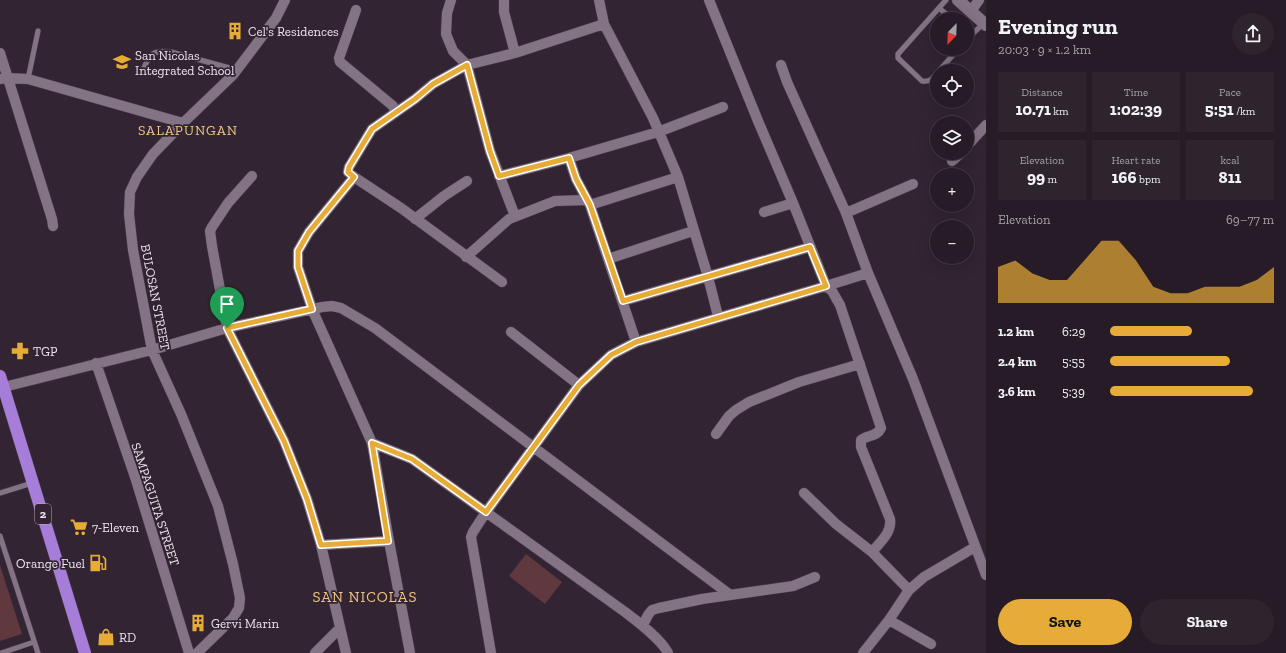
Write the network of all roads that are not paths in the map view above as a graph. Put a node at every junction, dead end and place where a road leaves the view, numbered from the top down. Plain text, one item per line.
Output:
1 (285, 0) edge
2 (451, 0) edge
3 (504, 0) edge
4 (599, 0) edge
5 (709, 0) edge
6 (946, 0) edge
7 (958, 0) edge
8 (979, 0) edge
9 (939, 8) junction
10 (356, 10) dead end
11 (970, 10) junction
12 (944, 12) edge
13 (604, 24) junction
14 (985, 24) edge
15 (38, 31) dead end
16 (974, 32) edge
17 (0, 53) edge
18 (515, 53) junction
19 (952, 56) edge
20 (945, 64) edge
21 (467, 65) junction
22 (781, 65) dead end
23 (142, 70) dead end
24 (237, 70) junction
25 (4, 79) edge
26 (28, 79) junction
27 (930, 80) edge
28 (723, 107) dead end
29 (395, 112) junction
30 (183, 123) junction
31 (986, 124) edge
32 (658, 132) junction
33 (974, 138) edge
34 (569, 158) junction
35 (252, 176) dead end
36 (499, 176) junction
37 (354, 177) junction
38 (678, 177) junction
39 (467, 182) dead end
40 (913, 184) dead end
41 (588, 202) junction
42 (793, 203) junction
43 (764, 212) dead end
44 (846, 212) junction
45 (515, 216) junction
46 (415, 220) junction
47 (53, 226) dead end
48 (693, 231) junction
49 (810, 247) junction
50 (466, 257) junction
51 (608, 259) junction
52 (868, 273) junction
53 (708, 276) junction
54 (502, 282) dead end
55 (826, 286) junction
56 (623, 301) junction
57 (312, 309) junction
58 (718, 316) junction
59 (227, 328) junction
60 (511, 332) dead end
61 (636, 342) junction
62 (152, 350) junction
63 (96, 363) junction
64 (860, 364) junction
65 (2, 382) edge
66 (579, 385) junction
67 (716, 434) dead end
68 (372, 443) junction
69 (535, 447) junction
70 (33, 483) junction
71 (0, 493) edge
72 (804, 493) dead end
73 (486, 512) junction
74 (0, 536) edge
75 (388, 541) junction
76 (321, 545) junction
77 (975, 547) junction
78 (872, 552) junction
79 (986, 575) edge
80 (815, 577) dead end
81 (909, 590) junction
82 (730, 594) junction
83 (889, 620) junction
84 (643, 625) junction
85 (340, 628) junction
86 (34, 642) junction
87 (931, 644) dead end
88 (1, 653) edge
89 (38, 653) edge
90 (85, 653) edge
91 (189, 653) edge
92 (197, 653) edge
93 (315, 653) edge
94 (346, 653) edge
95 (410, 653) edge
96 (491, 653) edge
97 (668, 653) edge
98 (863, 653) edge

1 - 24 street, BULOSAN STREET
2 - 21 street
3 - 18 street
4 - 13 street
5 - 42 street
6 - 9 lane
7 - 11 street
8 - 11 street
9 - 12 lane
9 - 27 lane
10 - 29 street
11 - 14 street
13 - 18 street
13 - 32 street
14 - 16 lane
15 - 26 lane
17 - 25 street
18 - 21 street
19 - 20 lane
21 - 29 street
21 - 36 street
22 - 44 street
23 - 24 lane
24 - 30 street, BULOSAN STREET
25 - 26 street
25 - 47 street
26 - 30 street
28 - 32 street
29 - 37 street
30 - 62 street, BULOSAN STREET
31 - 33 street
32 - 34 street
32 - 38 street
34 - 36 street
34 - 41 street
35 - 59 street
36 - 45 street
37 - 46 street
37 - 57 street
38 - 41 street
38 - 48 street
39 - 46 street
40 - 44 street
41 - 45 street
41 - 51 street
42 - 43 street
42 - 49 street
44 - 52 street
45 - 50 street
46 - 50 street
48 - 51 street
48 - 53 street
49 - 53 street
49 - 55 street
50 - 54 street
51 - 56 street
52 - 55 street
52 - 77 street
53 - 56 street
53 - 58 street
55 - 58 street
55 - 64 street
56 - 61 street
57 - 59 street
57 - 68 street
57 - 69 street
58 - 61 street
59 - 62 street
59 - 76 street
60 - 66 street
61 - 66 street
62 - 63 street
62 - 92 street, BULOSAN STREET
63 - 65 street
63 - 91 street, SAMPAGUITA STREET
64 - 67 street
64 - 78 street
65 - 70 highway, 2
66 - 69 street
68 - 73 street
68 - 75 street
69 - 73 street
69 - 82 street
70 - 71 lane
70 - 90 highway, 2
72 - 78 street
73 - 84 street
73 - 96 street
74 - 86 lane
75 - 76 street
75 - 95 street
76 - 85 street
77 - 79 street
77 - 81 street
78 - 81 street
80 - 82 street
81 - 83 street
82 - 84 street
83 - 87 street
83 - 98 street
84 - 97 street
85 - 93 street
85 - 94 street
86 - 88 lane
86 - 89 lane

